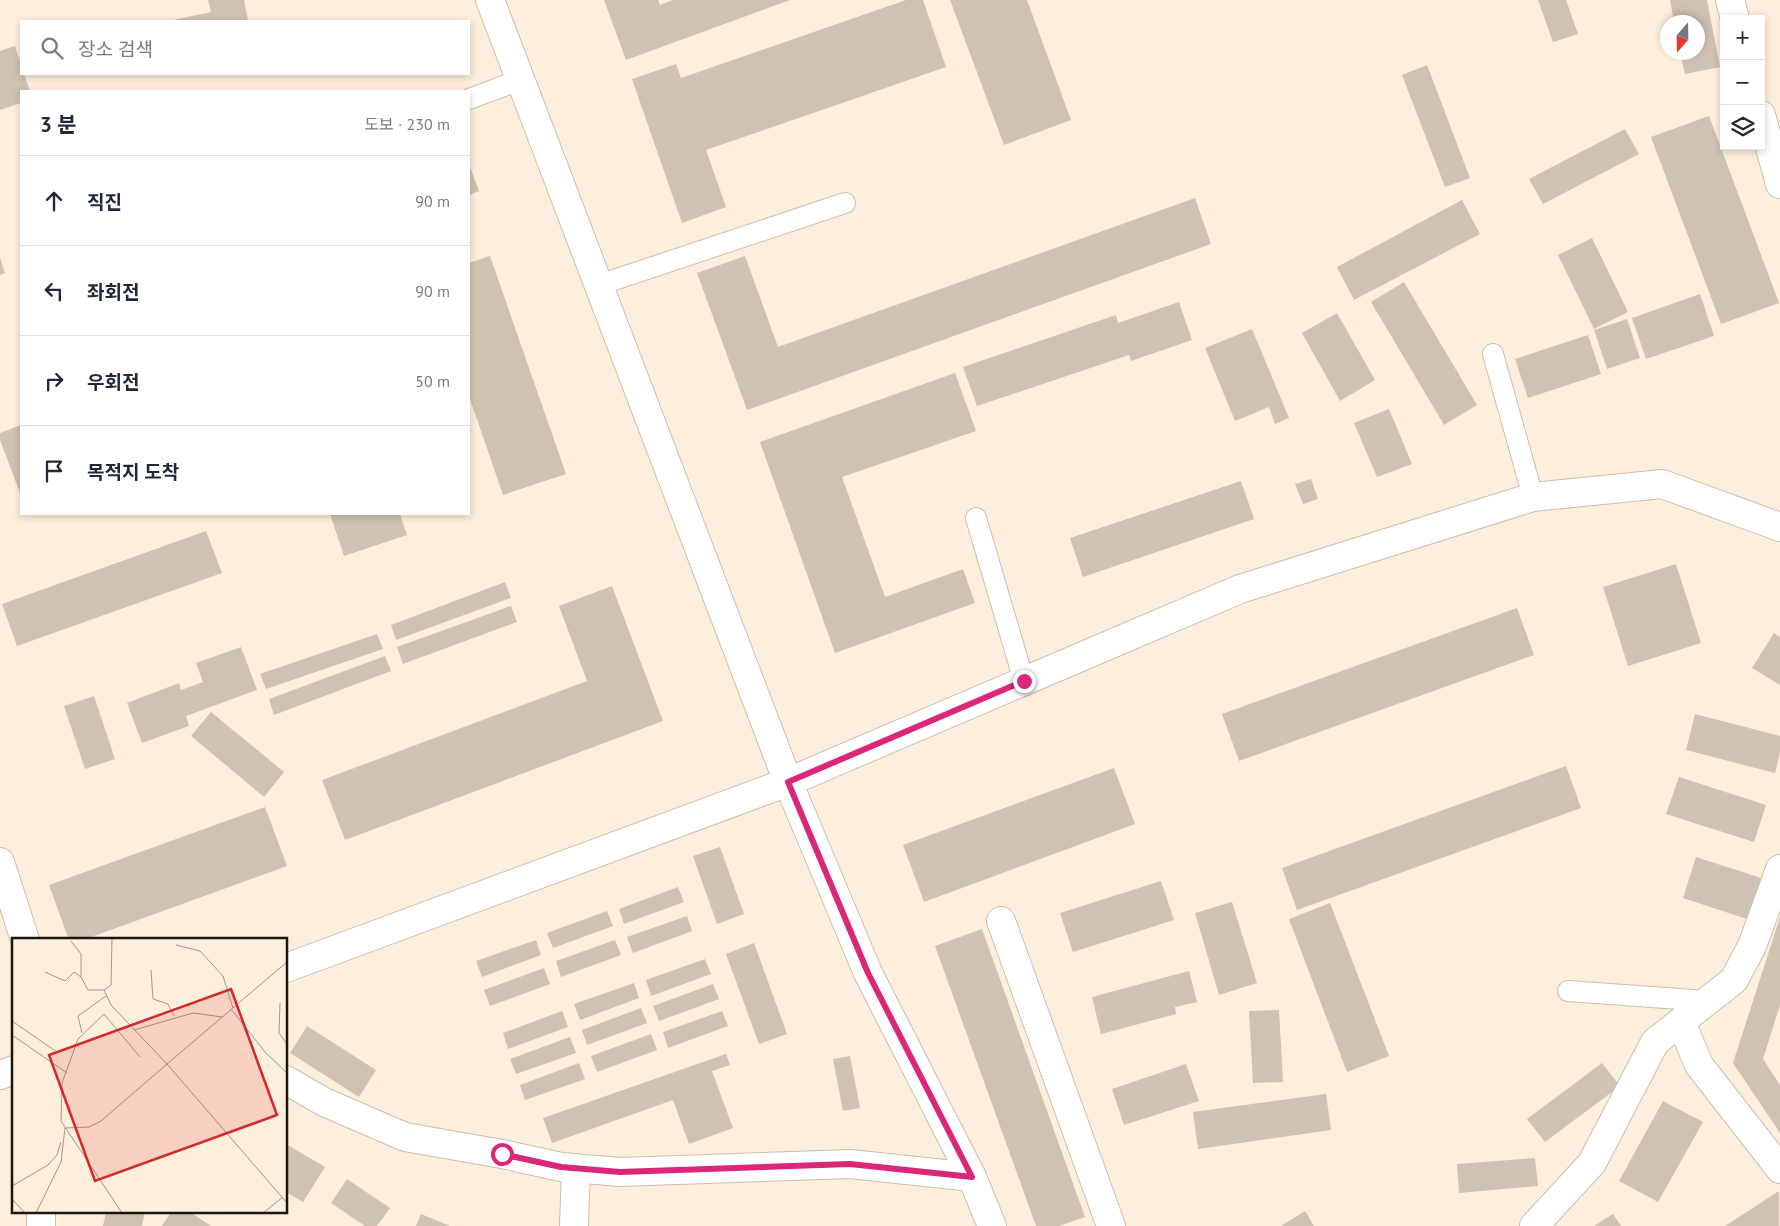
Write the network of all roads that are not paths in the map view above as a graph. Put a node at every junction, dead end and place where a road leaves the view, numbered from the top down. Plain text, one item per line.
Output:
1 (490, 0) edge
2 (1730, 0) edge
3 (1734, 15) edge
4 (520, 80) junction
5 (470, 99) edge
6 (1765, 130) edge
7 (1780, 184) edge
8 (845, 202) dead end
9 (599, 285) junction
10 (1493, 354) dead end
11 (1533, 497) junction
12 (976, 518) dead end
13 (1780, 527) edge
14 (1024, 681) junction
15 (788, 782) junction
16 (0, 862) edge
17 (1780, 869) edge
18 (1001, 922) dead end
19 (24, 938) edge
20 (288, 967) edge
21 (1568, 991) dead end
22 (1707, 1001) junction
23 (1681, 1022) junction
24 (12, 1071) edge
25 (0, 1075) edge
26 (288, 1081) edge
27 (576, 1168) junction
28 (1780, 1170) edge
29 (972, 1177) junction
30 (574, 1226) edge
31 (992, 1226) edge
32 (1111, 1226) edge
33 (1534, 1226) edge

1 - 4 street
2 - 3 street
4 - 5 lane
4 - 9 street
6 - 7 street
8 - 9 lane
9 - 15 street
10 - 11 lane
11 - 13 street
11 - 14 street
12 - 14 lane
14 - 15 street
15 - 20 street
15 - 29 street
16 - 19 street
17 - 22 street
18 - 32 street
21 - 22 lane
22 - 23 street
23 - 28 street
23 - 33 street
24 - 25 street
26 - 27 street
27 - 29 street
27 - 30 street
29 - 31 street

